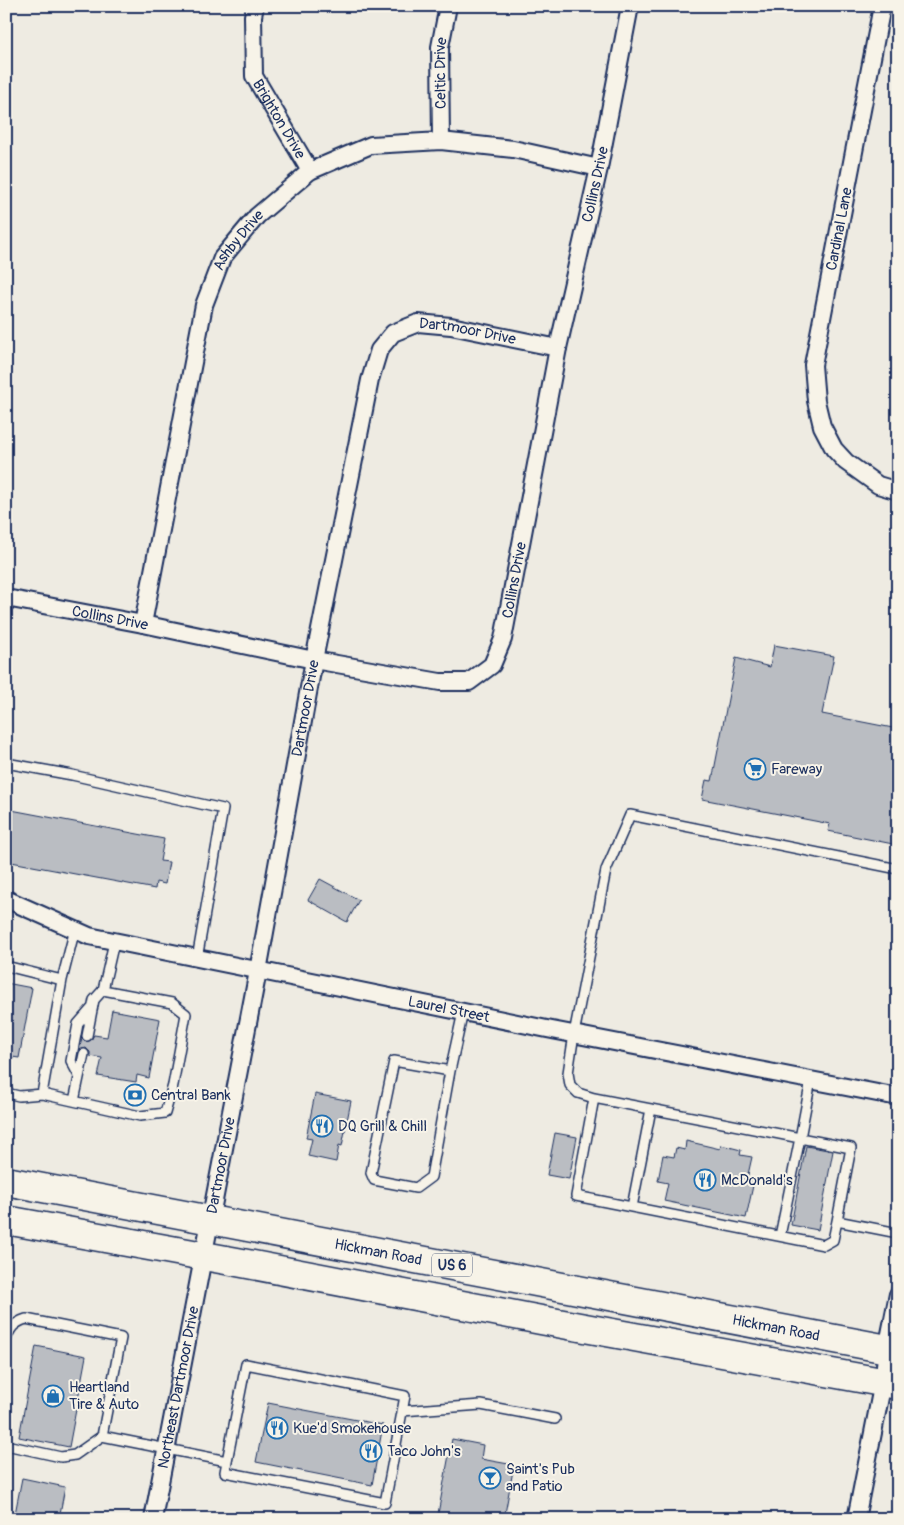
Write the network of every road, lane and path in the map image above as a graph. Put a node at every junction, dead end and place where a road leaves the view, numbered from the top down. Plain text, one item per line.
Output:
1 (255, 6) edge
2 (448, 6) edge
3 (630, 6) edge
4 (882, 6) edge
5 (441, 141) junction
6 (600, 168) junction
7 (310, 171) junction
8 (558, 348) junction
9 (898, 491) edge
10 (6, 598) edge
11 (144, 624) junction
12 (314, 660) junction
13 (6, 763) edge
14 (898, 869) edge
15 (6, 899) edge
16 (75, 929) junction
17 (114, 942) junction
18 (197, 959) junction
19 (6, 966) edge
20 (258, 971) junction
21 (62, 980) junction
22 (103, 990) junction
23 (92, 1008) junction
24 (463, 1012) junction
25 (574, 1034) junction
26 (87, 1036) dead end
27 (84, 1054) dead end
28 (450, 1071) junction
29 (80, 1076) junction
30 (811, 1080) junction
31 (6, 1093) edge
32 (42, 1094) junction
33 (898, 1096) edge
34 (594, 1098) junction
35 (74, 1101) junction
36 (651, 1109) junction
37 (800, 1138) junction
38 (6, 1181) edge
39 (632, 1207) junction
40 (210, 1219) junction
41 (6, 1220) edge
42 (836, 1222) junction
43 (898, 1233) edge
44 (780, 1236) junction
45 (204, 1256) junction
46 (898, 1294) edge
47 (6, 1340) edge
48 (892, 1350) edge
49 (890, 1384) edge
50 (402, 1411) junction
51 (555, 1419) dead end
52 (102, 1436) junction
53 (6, 1444) edge
54 (166, 1449) junction
55 (227, 1461) junction
56 (153, 1519) edge
57 (856, 1519) edge

1 - 7 street, Brighton Drive
2 - 5 street, Celtic Drive
3 - 6 street, Collins Drive
4 - 9 street, Cardinal Lane
5 - 6 street, Ashby Drive
5 - 7 street, Ashby Drive
6 - 8 street, Collins Drive
7 - 11 street, Ashby Drive
8 - 12 street, Dartmoor Drive
8 - 12 street, Collins Drive
10 - 11 street, Collins Drive
11 - 12 street, Collins Drive
12 - 20 street, Dartmoor Drive
13 - 18 lane
14 - 25 lane
15 - 16 street, Laurel Street
16 - 17 street, Laurel Street
16 - 21 lane
17 - 18 street, Laurel Street
17 - 22 lane
18 - 20 street, Laurel Street
19 - 21 lane
20 - 24 street, Laurel Street
20 - 40 street, Dartmoor Drive
21 - 32 lane
22 - 23 lane
22 - 35 lane
23 - 26 lane
23 - 29 lane
24 - 25 street, Laurel Street
24 - 28 lane
25 - 30 street, Laurel Street
25 - 34 lane
27 - 29 lane
28 - 28 lane
29 - 35 lane
30 - 33 street, Laurel Street
30 - 37 lane
31 - 32 lane
32 - 35 lane
34 - 36 lane
34 - 39 lane
36 - 37 lane
36 - 39 lane
37 - 42 lane
37 - 44 lane
38 - 40 highway, Hickman Road / US 6
39 - 44 lane
40 - 45 street, Dartmoor Drive
40 - 48 highway, Hickman Road / US 6
41 - 45 highway
42 - 43 lane
42 - 44 lane
45 - 49 highway
45 - 54 street, Northeast Dartmoor Drive
46 - 48 street
47 - 52 lane
48 - 49 street
49 - 57 street
50 - 51 lane
50 - 55 lane
50 - 55 lane
52 - 53 lane
52 - 54 lane
54 - 55 lane
54 - 56 street, Northeast Dartmoor Drive

